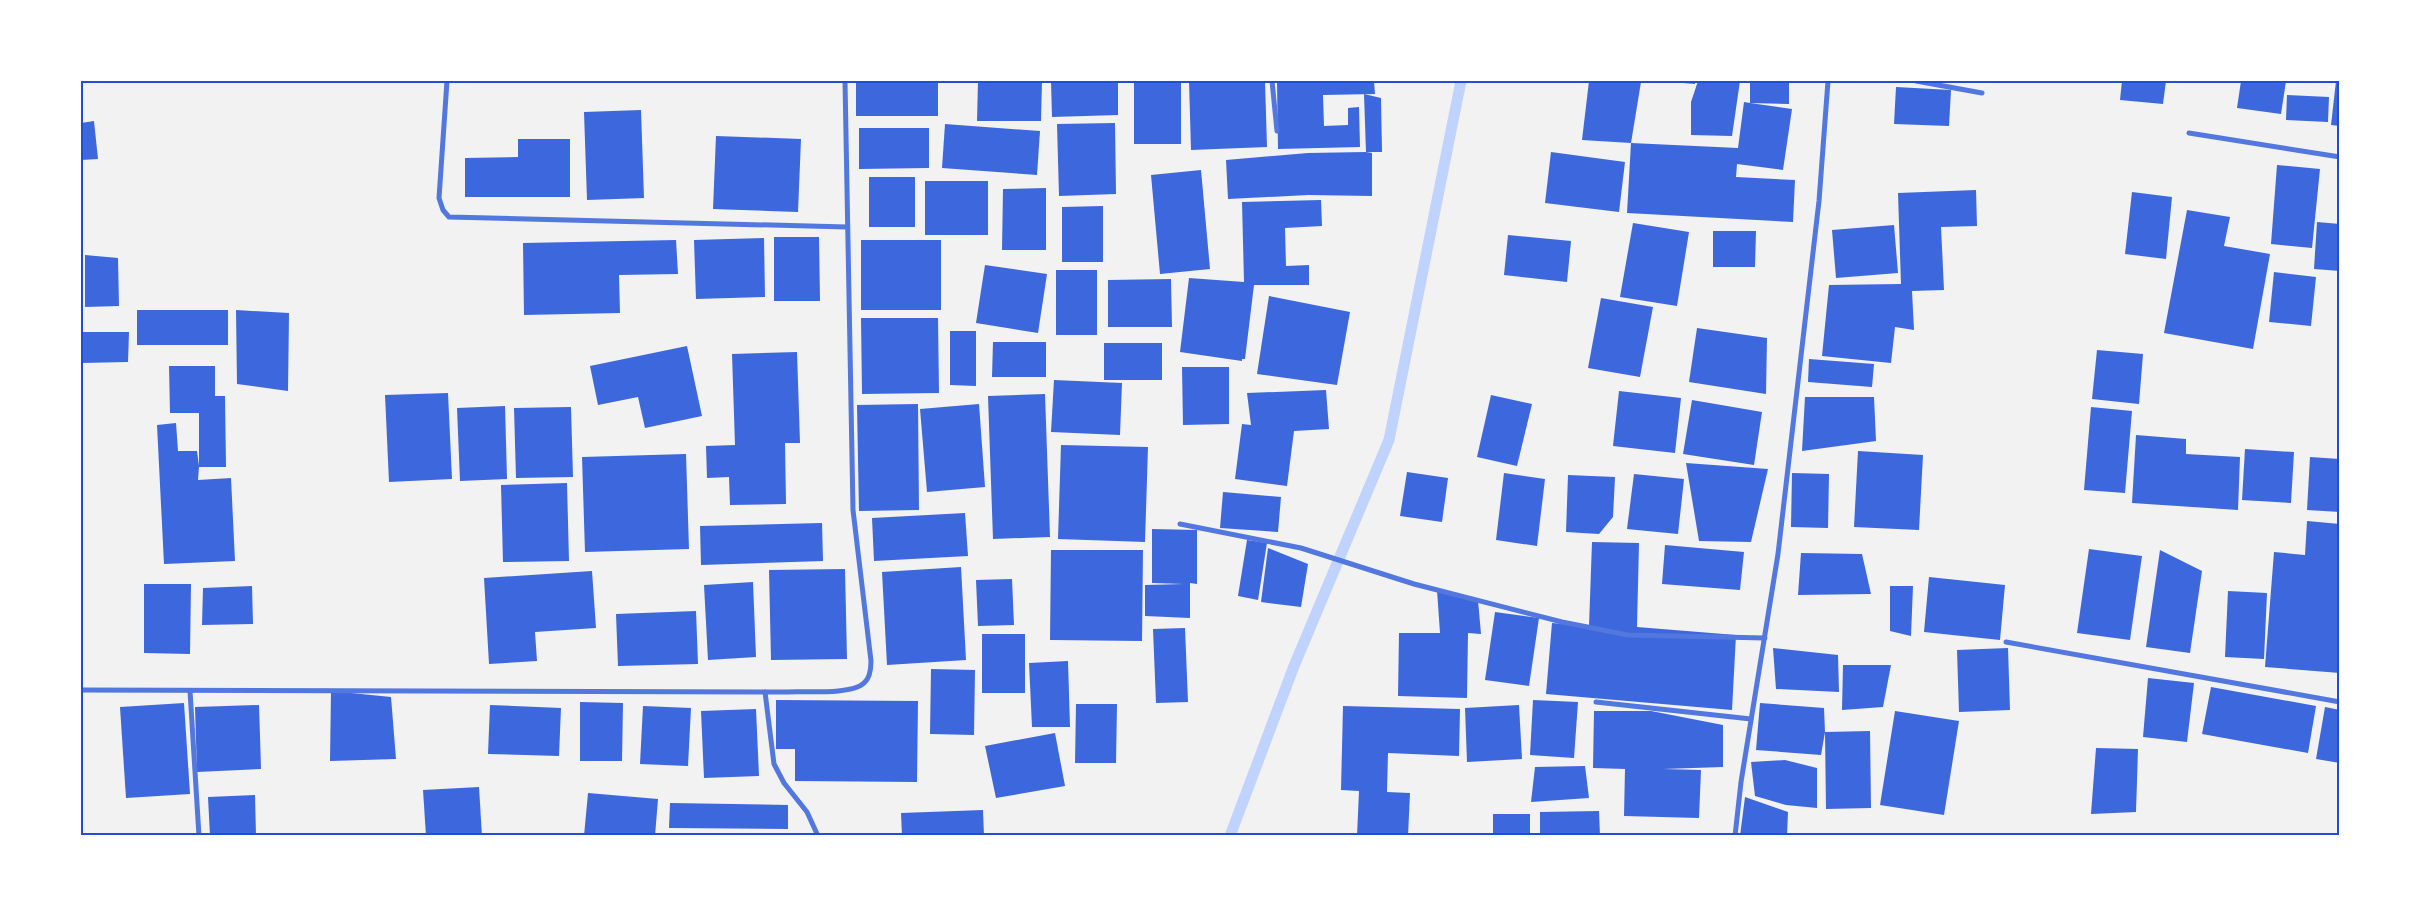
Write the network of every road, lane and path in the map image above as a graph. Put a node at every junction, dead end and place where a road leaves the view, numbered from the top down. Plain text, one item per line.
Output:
1 (447, 81) edge
2 (845, 81) edge
3 (1272, 81) edge
4 (1828, 81) edge
5 (1916, 81) edge
6 (1982, 93) dead end
7 (1276, 131) dead end
8 (2189, 133) dead end
9 (2340, 158) edge
10 (847, 227) junction
11 (1180, 524) dead end
12 (1765, 638) junction
13 (2006, 642) dead end
14 (81, 690) edge
15 (190, 691) junction
16 (765, 692) junction
17 (1596, 702) dead end
18 (2340, 702) edge
19 (1751, 719) junction
20 (199, 836) edge
21 (818, 836) edge
22 (1735, 836) edge

1 - 10 street
2 - 10 street
3 - 7 street
4 - 12 street
5 - 6 street
8 - 9 street
10 - 16 street
11 - 12 street
12 - 19 street
13 - 18 street
14 - 15 street
15 - 16 street
15 - 20 street
16 - 21 street
17 - 19 street
19 - 22 street

